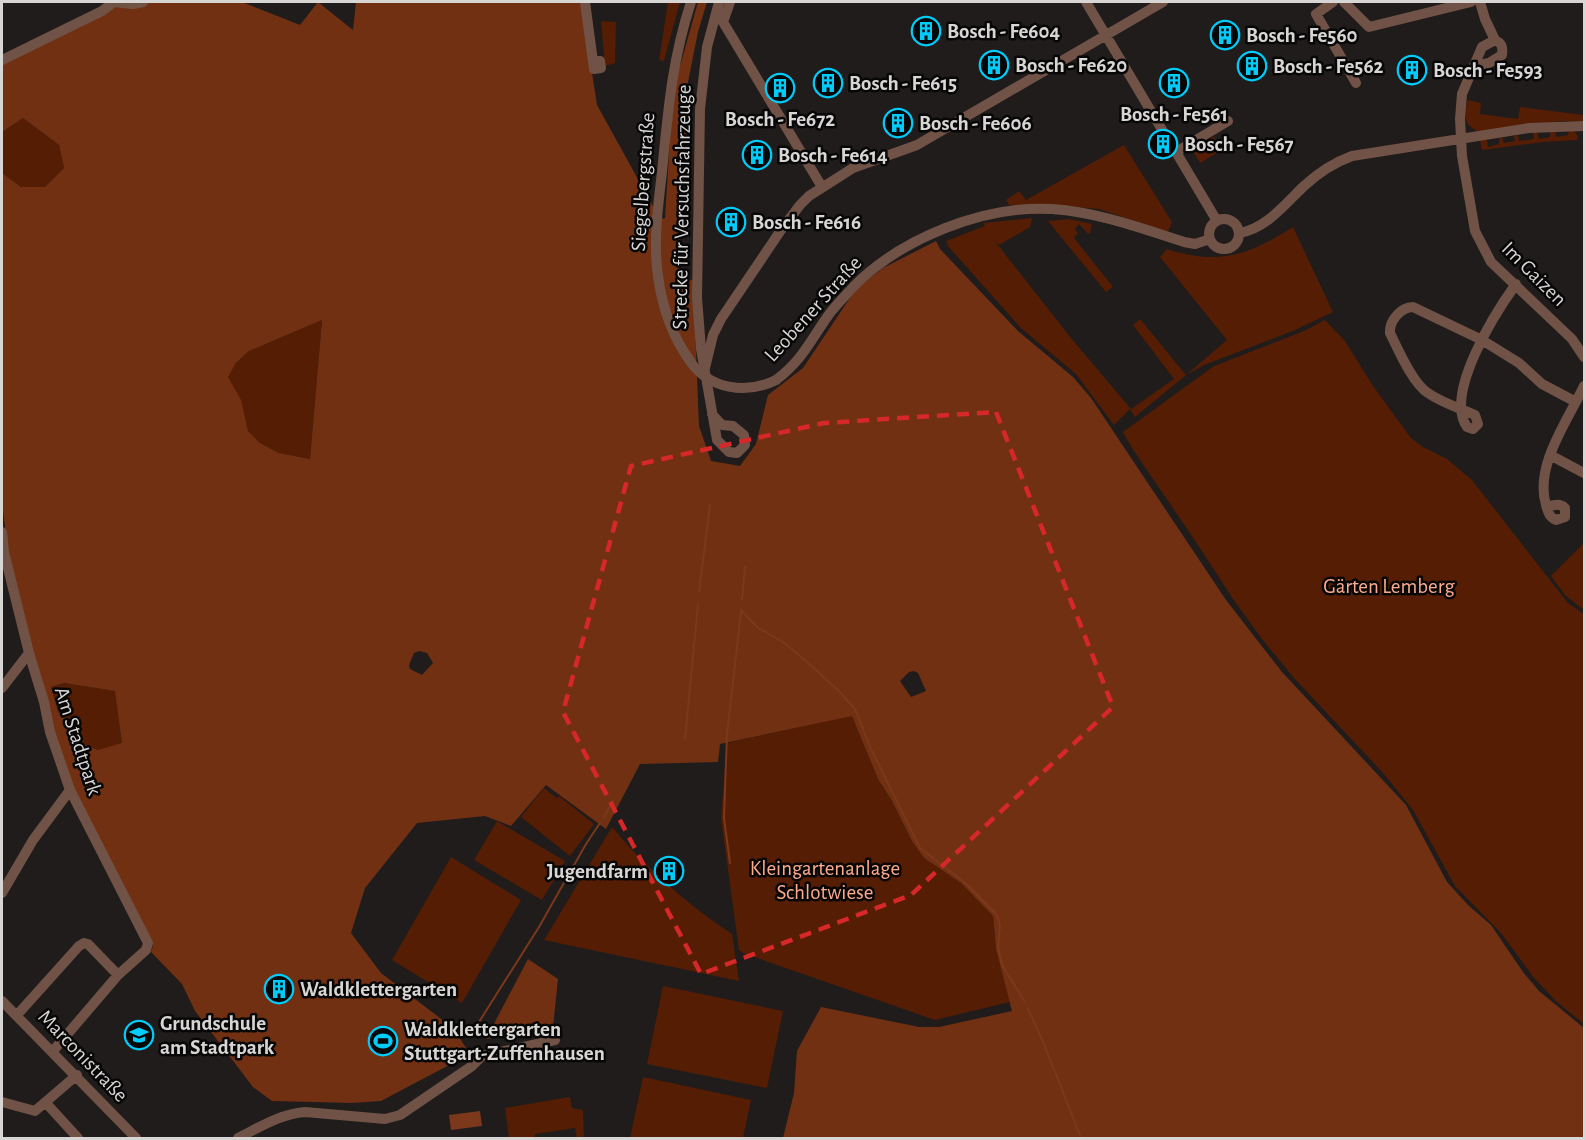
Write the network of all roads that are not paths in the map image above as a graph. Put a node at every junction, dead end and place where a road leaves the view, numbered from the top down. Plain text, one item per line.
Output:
1 (113, 2) edge
2 (143, 2) edge
3 (585, 2) edge
4 (691, 2) edge
5 (719, 2) edge
6 (730, 2) edge
7 (1086, 2) edge
8 (1163, 2) edge
9 (1341, 2) edge
10 (1471, 2) edge
11 (1480, 2) edge
12 (1485, 19) junction
13 (1106, 36) junction
14 (1495, 40) junction
15 (1482, 47) junction
16 (2, 60) edge
17 (593, 60) dead end
18 (1475, 66) junction
19 (1356, 83) dead end
20 (1228, 122) dead end
21 (1584, 126) edge
22 (1164, 132) dead end
23 (1460, 139) junction
24 (822, 187) junction
25 (1217, 221) junction
26 (1239, 233) junction
27 (1210, 240) junction
28 (1516, 285) junction
29 (1482, 340) junction
30 (1584, 357) edge
31 (690, 361) joint
32 (705, 368) junction
33 (1584, 386) edge
34 (1576, 402) junction
35 (712, 414) dead end
36 (1550, 455) junction
37 (1584, 473) edge
38 (1547, 507) dead end
39 (2, 532) edge
40 (28, 653) junction
41 (2, 688) edge
42 (70, 790) junction
43 (2, 893) edge
44 (118, 975) junction
45 (2, 1001) edge
46 (17, 1015) junction
47 (555, 1040) dead end
48 (52, 1051) junction
49 (77, 1076) junction
50 (2, 1102) edge
51 (46, 1103) junction
52 (78, 1138) edge
53 (136, 1138) edge
54 (238, 1138) edge

1 - 2 street
1 - 16 street
3 - 17 street
4 - 31 street, Siegelbergstraße
5 - 32 street, Strecke für Versuchsfahrzeuge
6 - 24 street
7 - 13 street
8 - 13 street
9 - 10 street
9 - 19 street
11 - 12 street
12 - 14 street
12 - 15 street
13 - 22 street
13 - 24 street
14 - 15 street
14 - 18 street
15 - 18 street
18 - 23 street
20 - 25 street
21 - 23 street, Leobener Straße
23 - 26 street, Leobener Straße
23 - 28 street, Im Gaizen
24 - 32 street
25 - 26 street
25 - 27 street
26 - 27 street, Leobener Straße
27 - 31 street, Leobener Straße, bridge
28 - 29 street
28 - 30 street, Im Gaizen
29 - 29 street
29 - 34 street
32 - 35 street, Strecke für Versuchsfahrzeuge
33 - 34 street
34 - 36 street
36 - 37 street
36 - 38 street
39 - 40 street, Am Stadtpark
40 - 41 street
40 - 42 street, Am Stadtpark
42 - 43 street
42 - 44 street, Am Stadtpark
44 - 46 street
44 - 48 street
45 - 46 street, Marconistraße
46 - 48 street, Marconistraße
47 - 54 street
48 - 49 street, Marconistraße
49 - 51 street
49 - 53 street, Marconistraße
50 - 51 street
51 - 52 street

